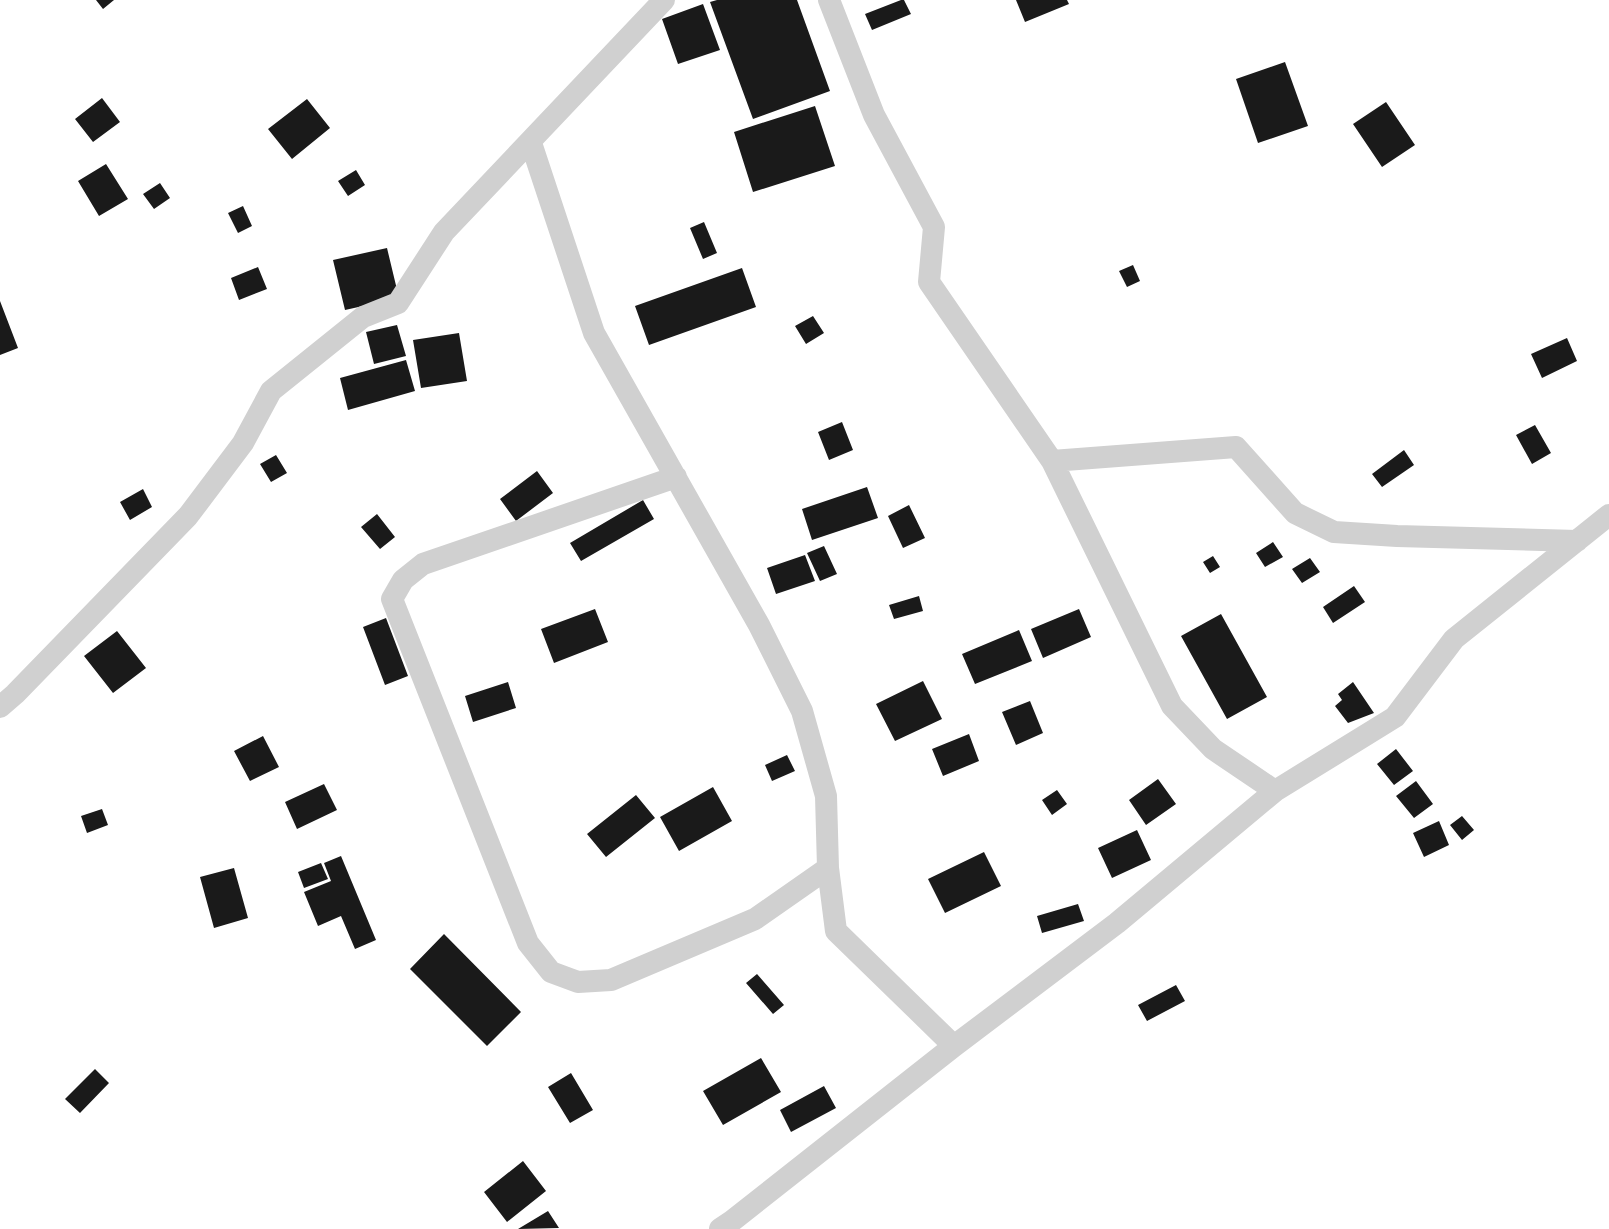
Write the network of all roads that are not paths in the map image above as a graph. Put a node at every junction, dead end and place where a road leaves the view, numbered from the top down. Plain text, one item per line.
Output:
1 (664, 0) edge
2 (829, 0) edge
3 (531, 143) junction
4 (1052, 461) junction
5 (676, 477) junction
6 (1609, 515) edge
7 (1577, 541) junction
8 (0, 707) edge
9 (1275, 790) junction
10 (828, 868) junction
11 (954, 1046) junction
12 (720, 1229) edge

1 - 3 street
2 - 4 street
3 - 5 street
3 - 8 street
4 - 7 street
4 - 9 street
5 - 10 street
5 - 10 street
6 - 7 street
7 - 9 street
9 - 11 street
10 - 11 street
11 - 12 street

